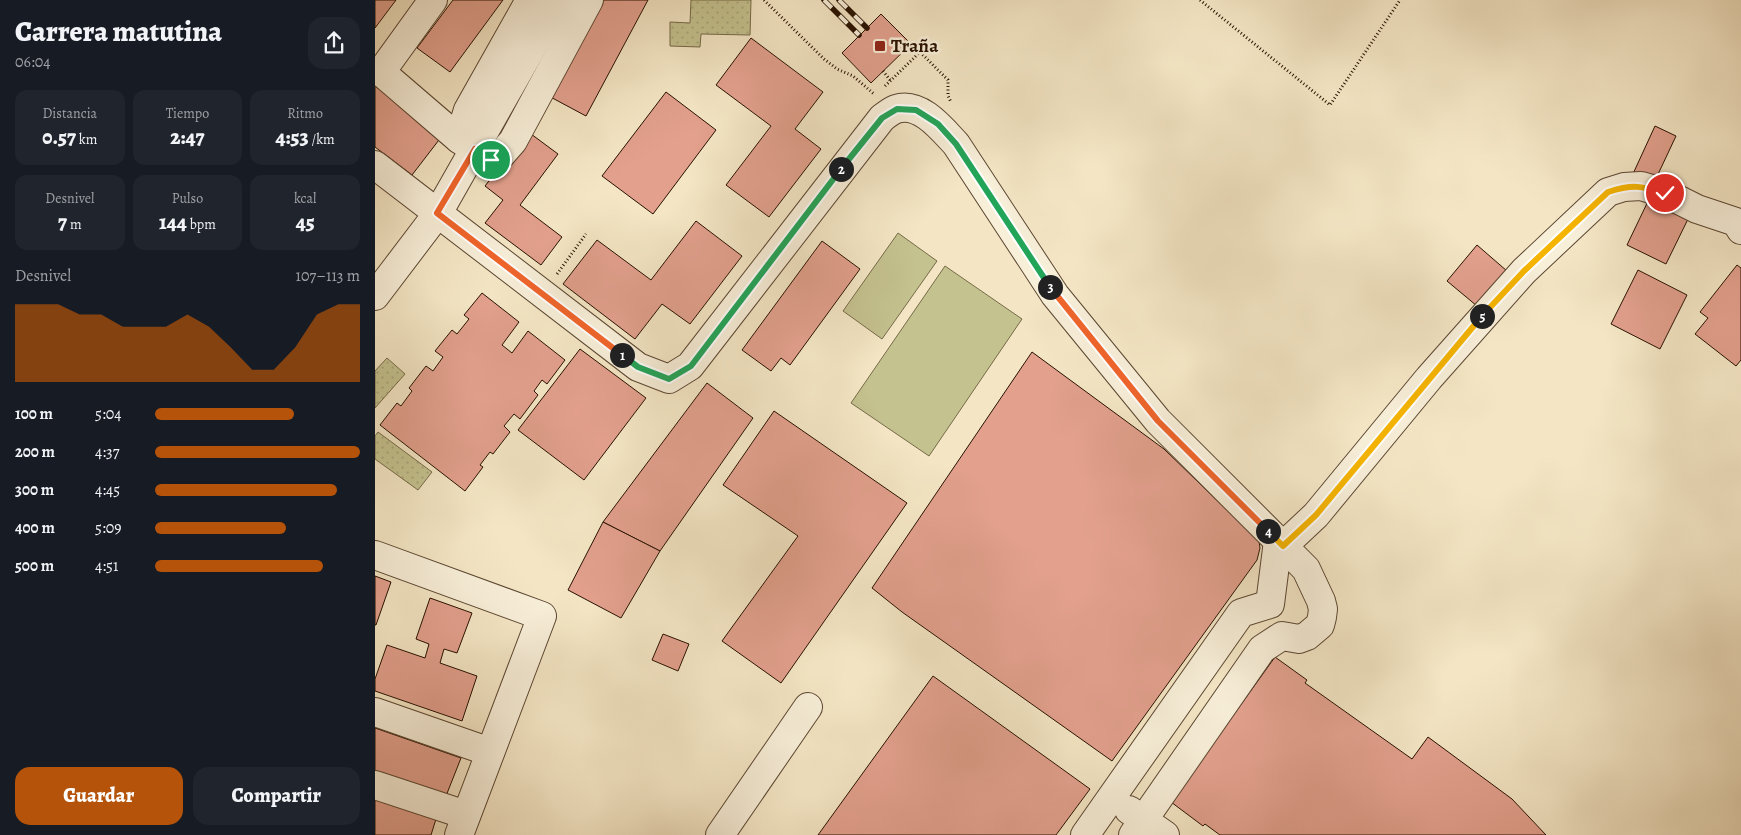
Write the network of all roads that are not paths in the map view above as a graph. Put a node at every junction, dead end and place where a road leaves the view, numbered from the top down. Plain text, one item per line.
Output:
1 (432, 0) edge
2 (530, 0) edge
3 (559, 0) edge
4 (589, 0) edge
5 (467, 144) junction
6 (375, 165) edge
7 (437, 213) junction
8 (1741, 230) edge
9 (375, 296) edge
10 (1281, 544) junction
11 (375, 555) edge
12 (1316, 593) junction
13 (1269, 604) junction
14 (1282, 636) junction
15 (809, 707) dead end
16 (375, 712) edge
17 (490, 752) junction
18 (375, 785) edge
19 (1111, 799) junction
20 (463, 825) edge
21 (1138, 827) edge
22 (720, 835) edge
23 (1085, 835) edge
24 (1165, 835) edge

1 - 5 street
2 - 5 street
3 - 5 street
4 - 5 street
5 - 7 street
6 - 7 street
7 - 9 street
7 - 10 street
8 - 10 street
10 - 12 street
10 - 13 street
11 - 17 street
12 - 13 street
12 - 14 street
13 - 14 street
13 - 19 street
14 - 21 street
15 - 22 street
16 - 17 street
17 - 20 street
18 - 20 street
19 - 21 street
19 - 23 street
21 - 24 street

